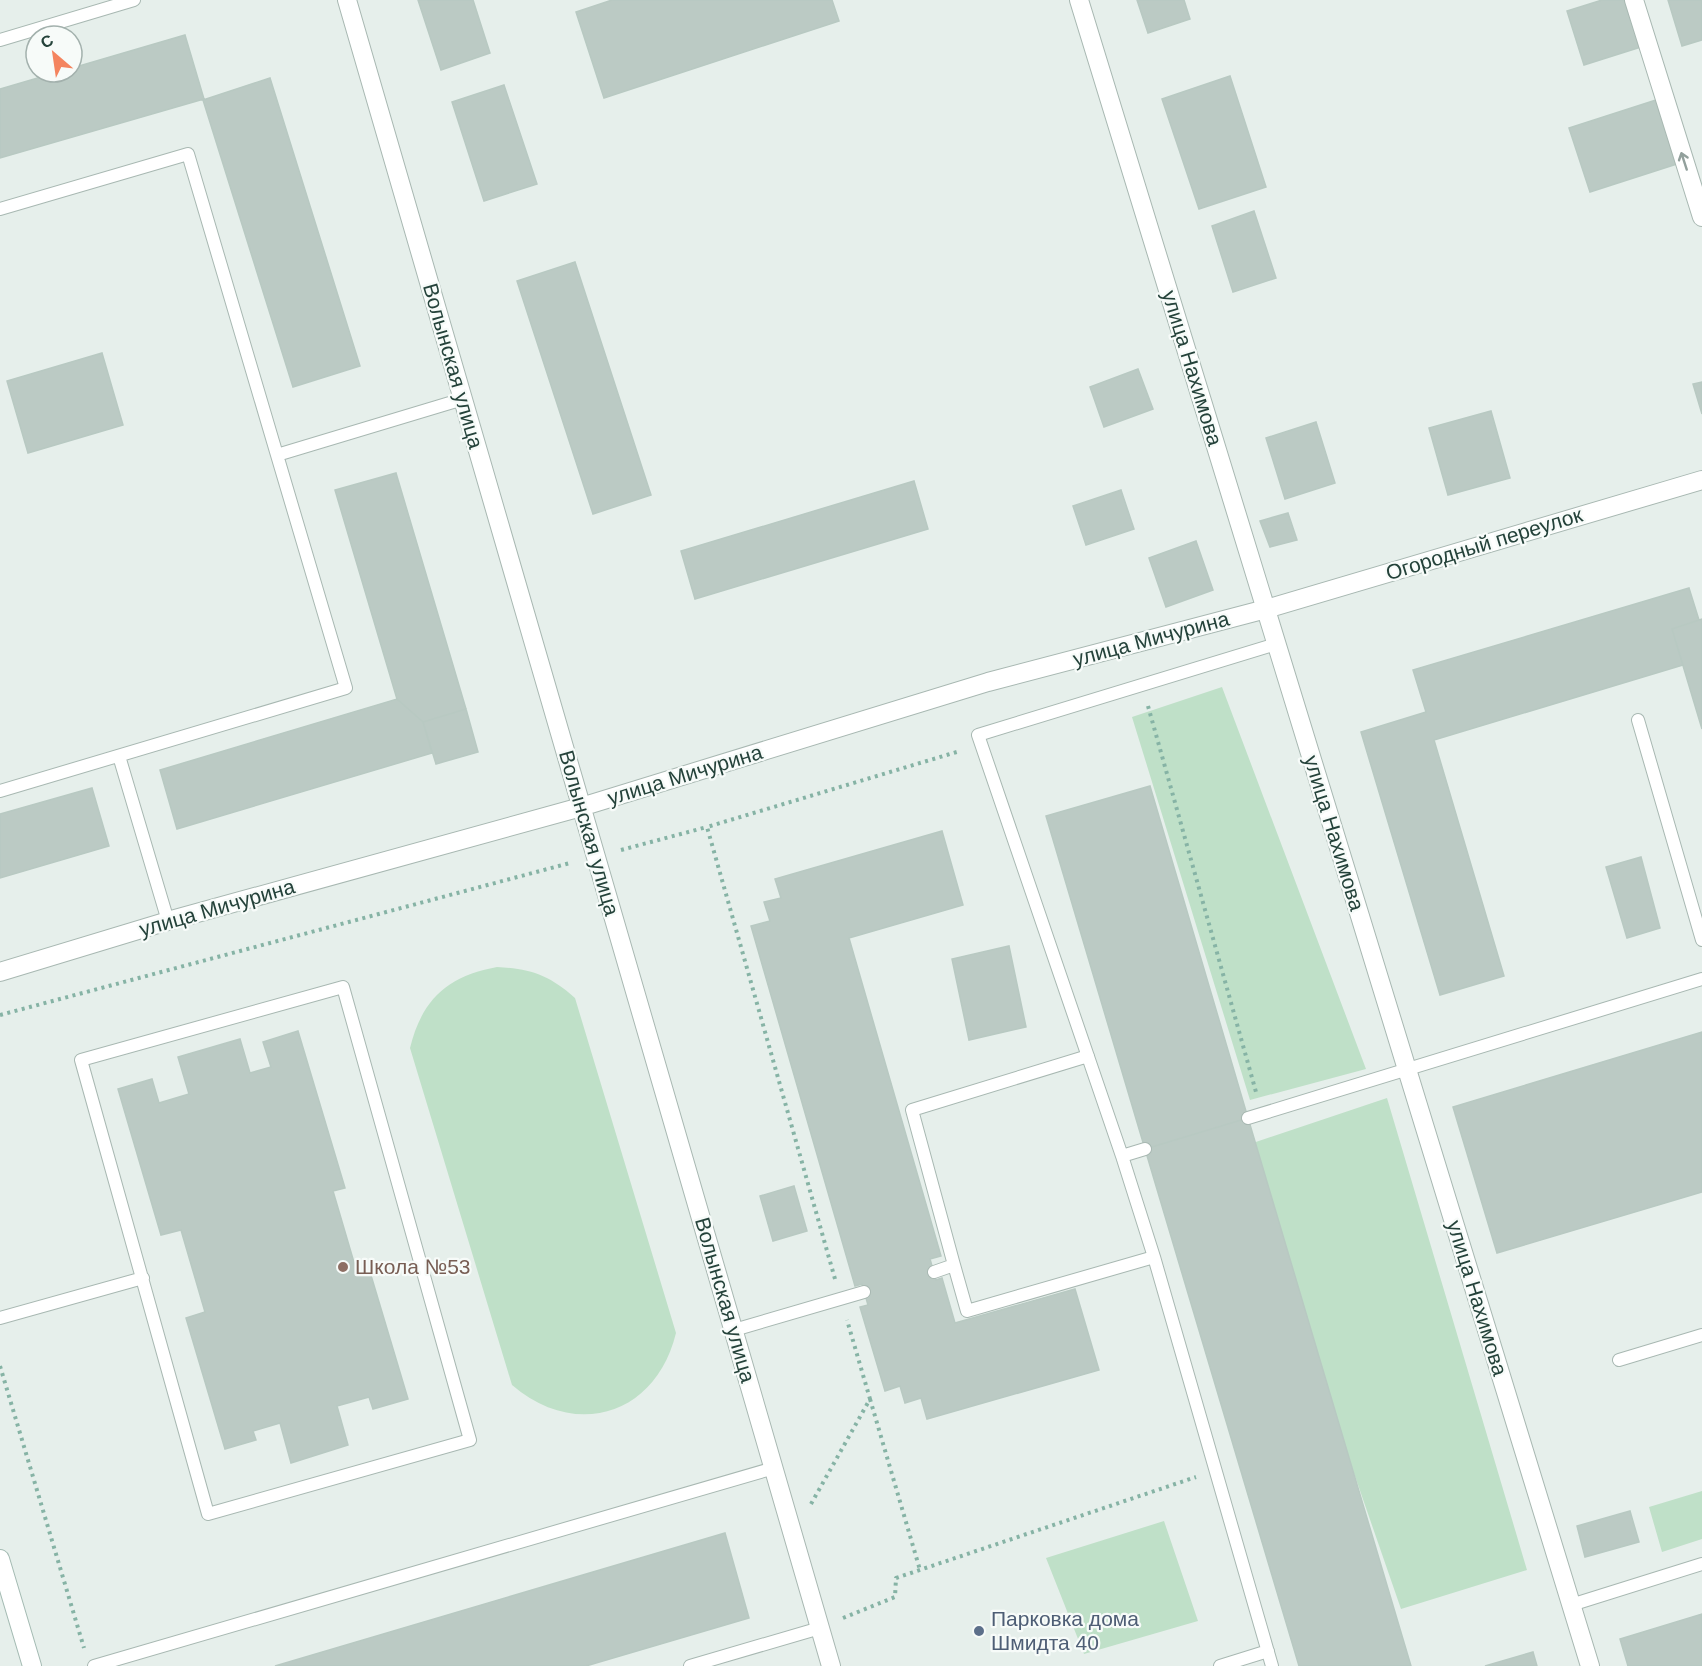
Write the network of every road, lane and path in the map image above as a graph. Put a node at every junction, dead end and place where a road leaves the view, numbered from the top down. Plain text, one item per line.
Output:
1 (134, 0) edge
2 (347, 0) edge
3 (1079, 0) edge
4 (1634, 0) edge
5 (0, 40) edge
6 (0, 209) edge
7 (1702, 217) edge
8 (463, 399) junction
9 (277, 455) junction
10 (1702, 480) edge
11 (1266, 609) junction
12 (1276, 644) junction
13 (1148, 706) dead end
14 (1638, 720) dead end
15 (981, 744) junction
16 (118, 756) junction
17 (0, 791) edge
18 (581, 807) junction
19 (707, 827) junction
20 (596, 857) junction
21 (168, 921) junction
22 (1702, 940) edge
23 (0, 972) edge
24 (1702, 979) edge
25 (0, 1015) edge
26 (1088, 1056) junction
27 (1407, 1071) junction
28 (1263, 1114) junction
29 (1248, 1118) dead end
30 (1145, 1149) dead end
31 (1122, 1156) junction
32 (1154, 1257) junction
33 (954, 1265) junction
34 (934, 1272) dead end
35 (142, 1278) junction
36 (864, 1292) dead end
37 (840, 1299) junction
38 (0, 1318) edge
39 (734, 1330) junction
40 (1702, 1335) edge
41 (1619, 1360) dead end
42 (0, 1366) edge
43 (870, 1399) junction
44 (774, 1468) junction
45 (1216, 1471) junction
46 (794, 1536) junction
47 (0, 1559) edge
48 (1702, 1564) edge
49 (920, 1570) junction
50 (1571, 1605) junction
51 (820, 1628) junction
52 (1268, 1651) junction
53 (86, 1655) dead end
54 (32, 1666) edge
55 (94, 1666) edge
56 (690, 1666) edge
57 (831, 1666) edge
58 (1220, 1666) edge
59 (1272, 1666) edge
60 (1590, 1666) edge

1 - 5 lane
2 - 8 street, Волынская улица
3 - 11 street, улица Нахимова
7 -> 4 street
6 - 9 lane
8 - 9 lane
8 - 18 street, Волынская улица
9 - 16 lane
10 - 11 street, Огородный переулок
11 - 12 street, улица Нахимова
11 - 18 street, улица Мичурина
12 - 15 lane
12 - 27 street, улица Нахимова
13 - 28 path
14 - 22 lane
15 - 19 path
15 - 26 lane
16 - 17 lane
16 - 21 lane
18 - 20 street, Волынская улица
18 - 21 street, улица Мичурина
19 - 20 path
19 - 37 path
20 - 25 path
20 - 39 street, Волынская улица
21 - 23 street, улица Мичурина
24 - 27 lane
26 - 31 lane
26 - 33 lane
27 - 28 lane
27 - 50 street, улица Нахимова
28 - 29 lane
30 - 31 lane
31 - 32 lane
32 - 33 lane
32 - 45 lane
33 - 34 lane
35 - 35 lane
35 - 38 lane
36 - 37 lane
37 - 39 lane
37 - 43 path
39 - 44 street, Волынская улица
40 - 41 lane
42 - 53 path
43 - 46 path
43 - 49 path
44 - 46 street, Волынская улица
44 - 55 lane
45 - 49 path
45 - 52 lane
46 - 51 street, Волынская улица
47 - 54 street
48 - 50 lane
49 - 51 path
50 - 60 street, улица Нахимова
51 - 56 lane
51 - 57 street, Волынская улица
52 - 58 lane
52 - 59 lane

